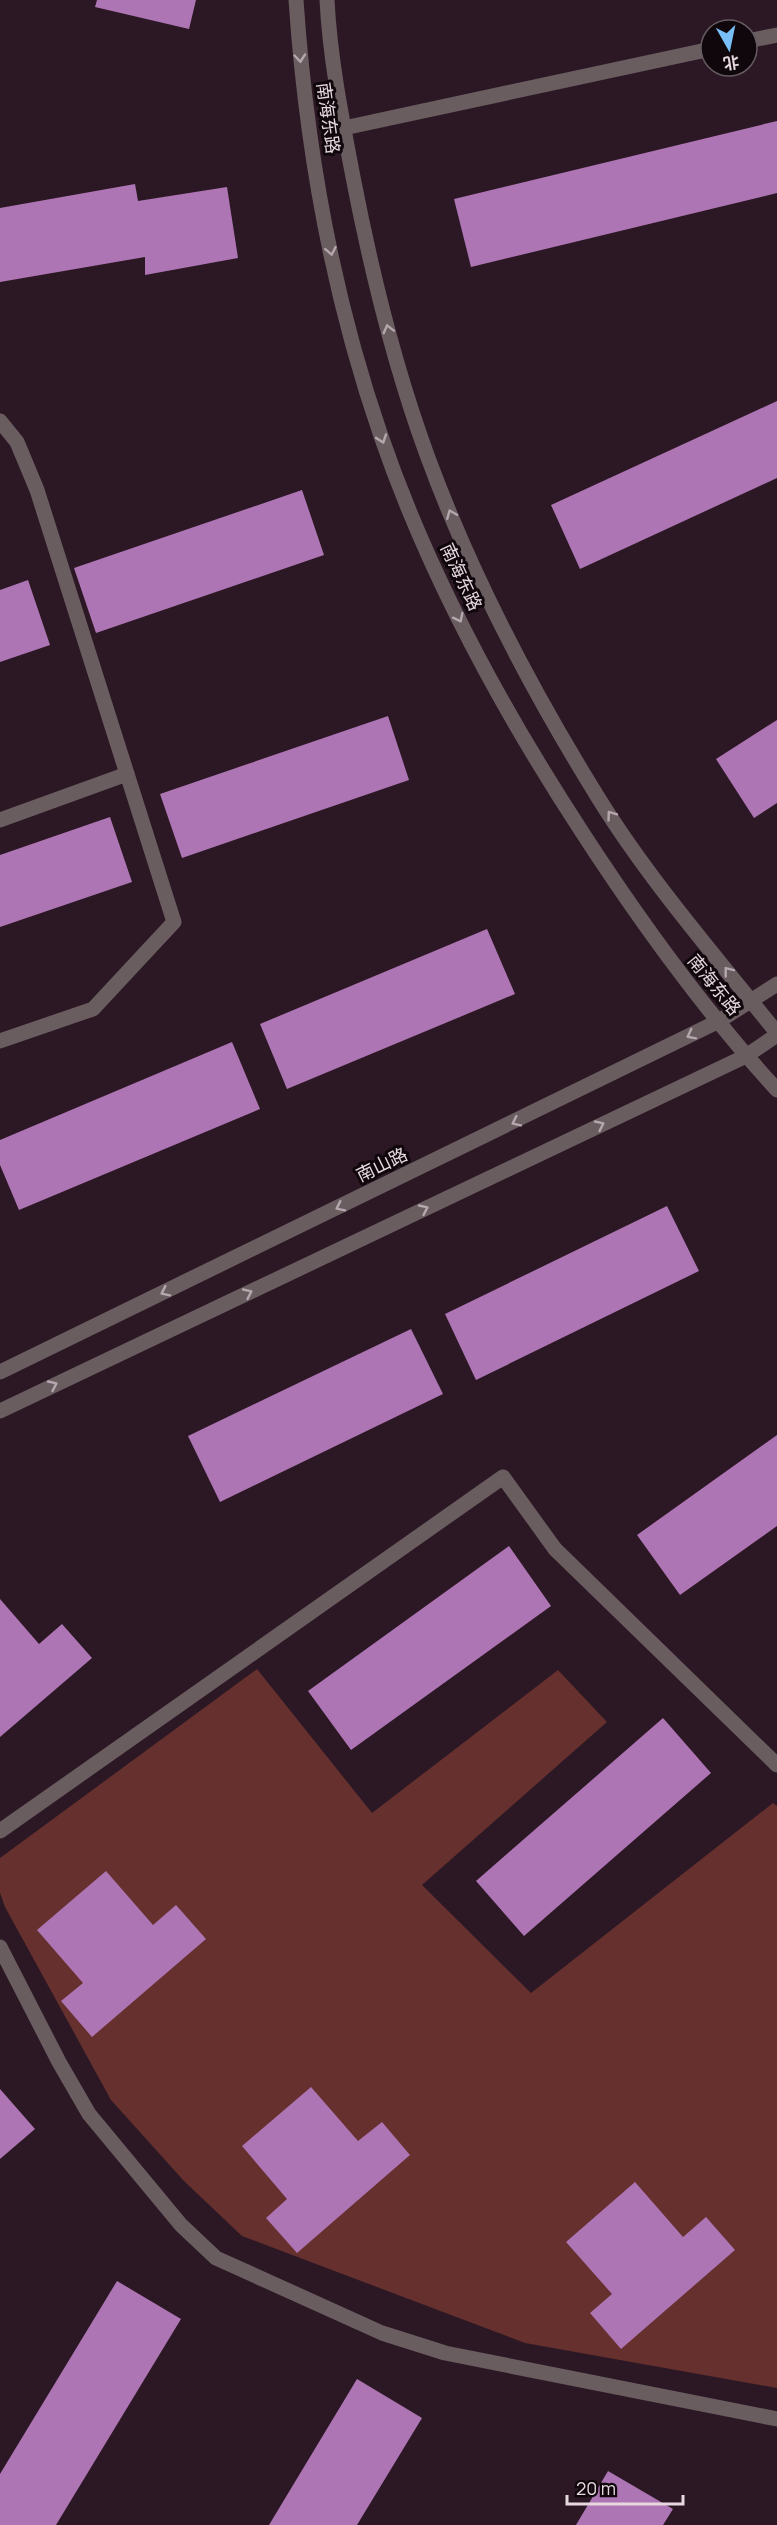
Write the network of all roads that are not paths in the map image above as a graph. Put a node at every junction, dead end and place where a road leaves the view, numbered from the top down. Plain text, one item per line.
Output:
1 (296, 0) edge
2 (327, 0) edge
3 (777, 35) edge
4 (759, 39) edge
5 (699, 52) edge
6 (344, 128) junction
7 (0, 421) edge
8 (127, 774) junction
9 (0, 820) edge
10 (777, 984) edge
11 (751, 1001) junction
12 (719, 1021) junction
13 (777, 1034) edge
14 (0, 1041) edge
15 (746, 1056) junction
16 (777, 1090) edge
17 (0, 1372) edge
18 (0, 1411) edge
19 (777, 1765) edge
20 (0, 1831) edge
21 (0, 1947) edge
22 (777, 2419) edge

1 -> 12 street, 南海东路
2 - 6 street, 南海东路
3 - 4 street
5 - 6 street
11 -> 6 street, 南海东路
7 - 8 street
8 - 9 street
8 - 14 street
10 - 11 street, 南山路
11 - 12 street, 南山路
11 - 13 street, 南海东路
12 - 15 street, 南海东路
12 -> 17 street, 南山路
13 - 15 street
15 - 16 street, 南海东路
18 -> 15 street
19 - 20 street
21 - 22 street

